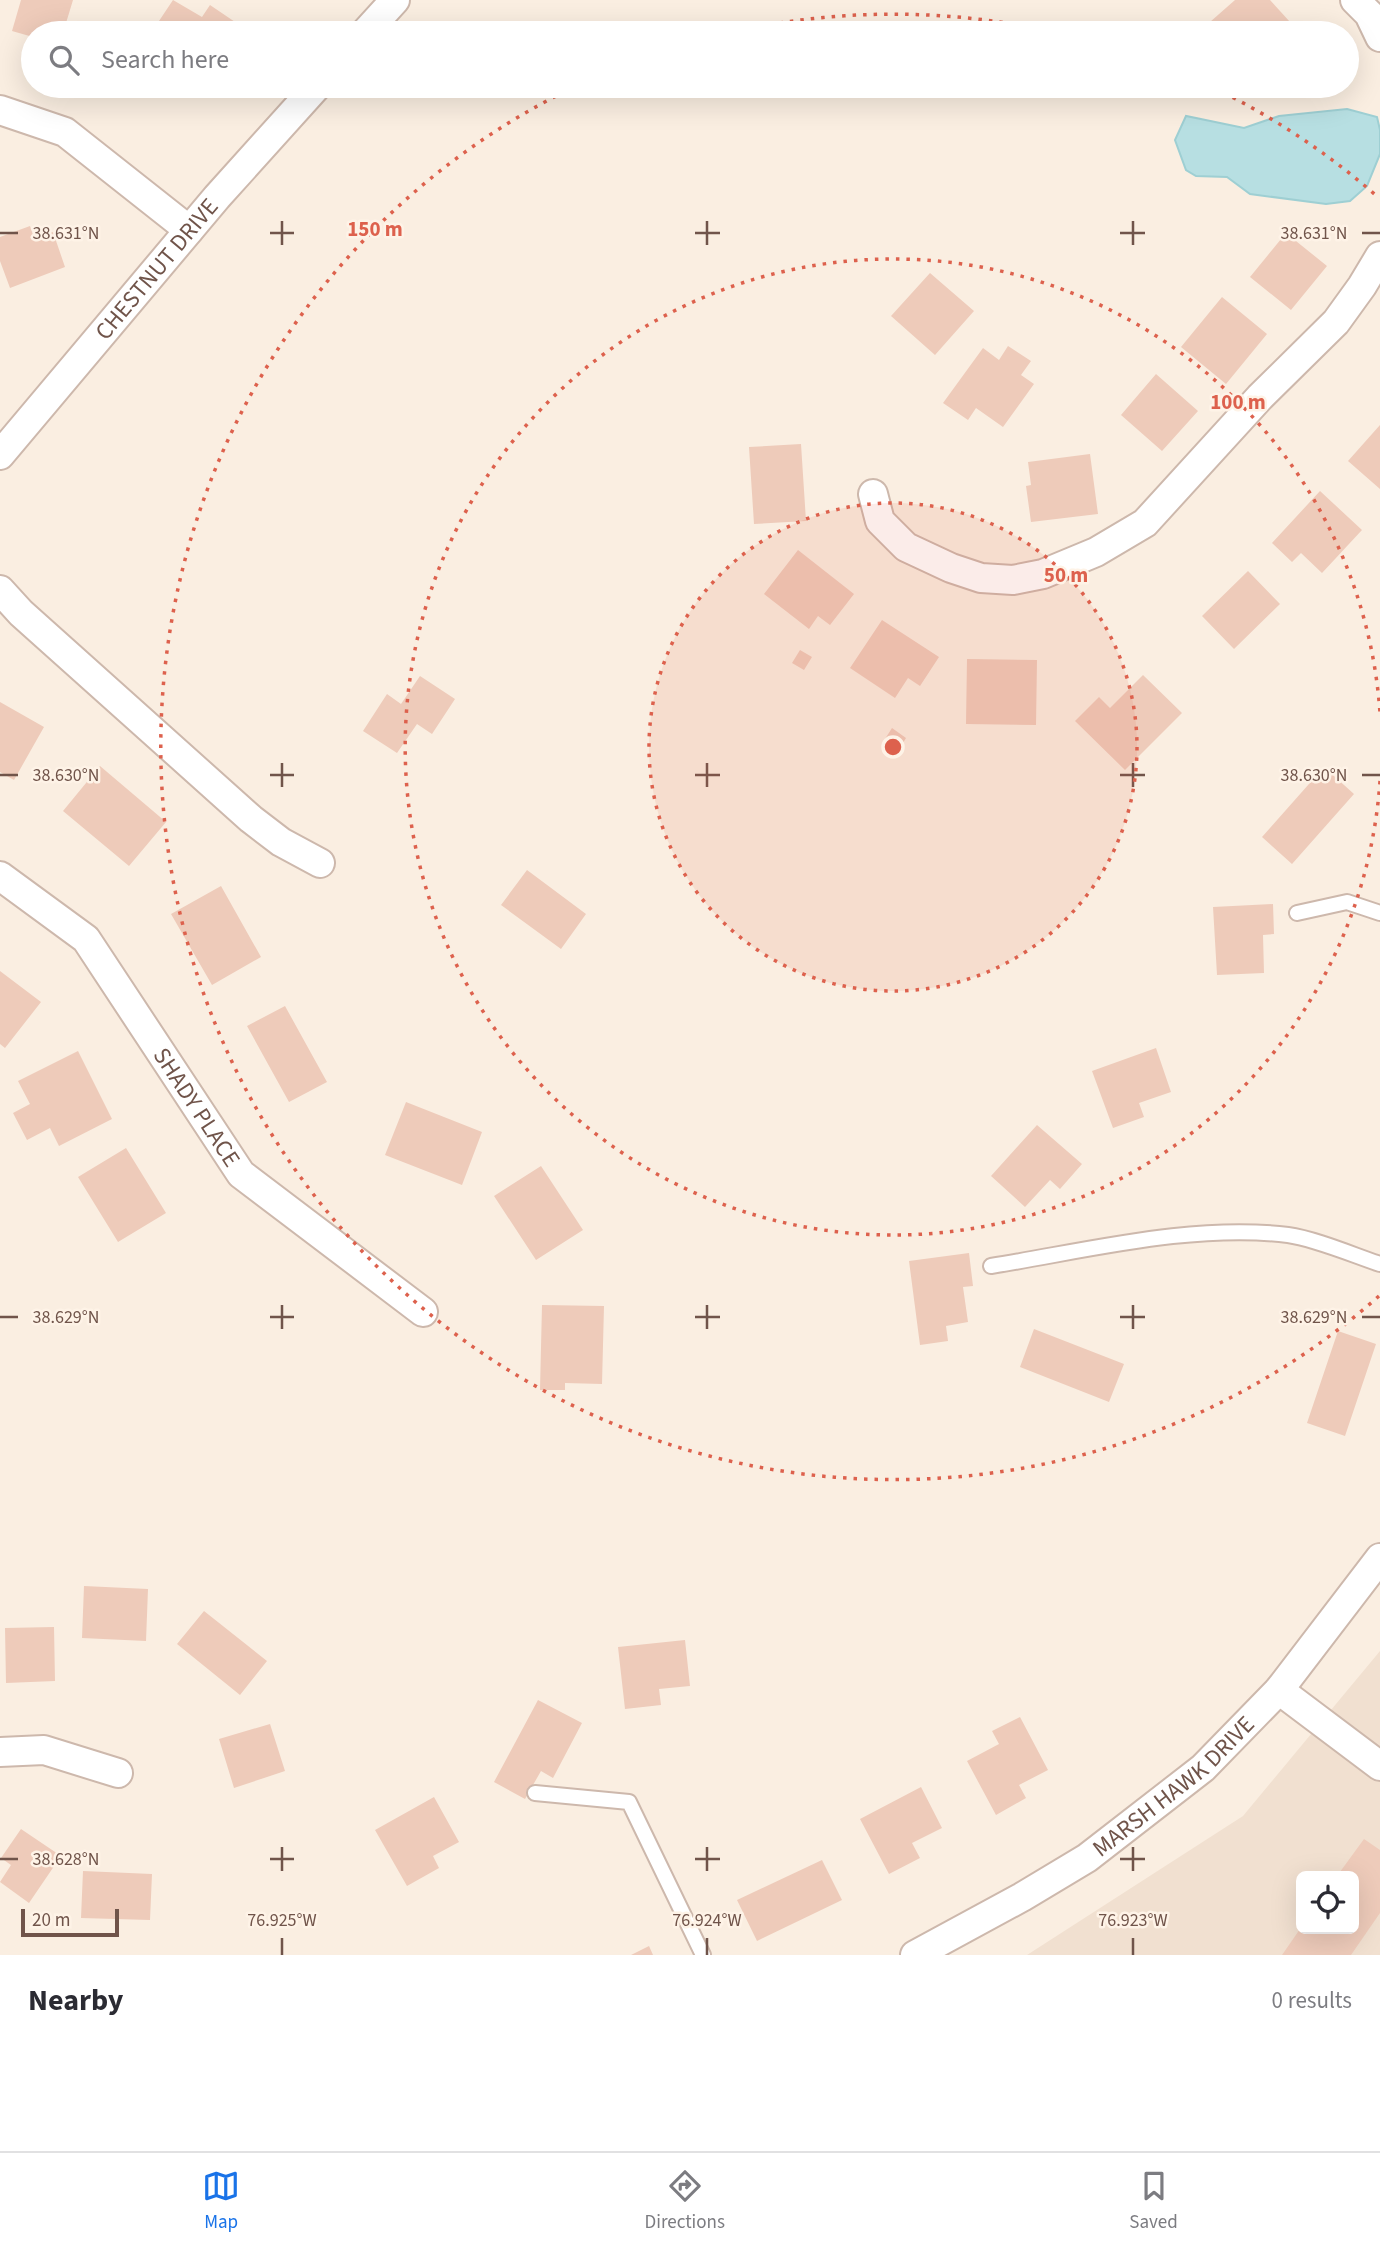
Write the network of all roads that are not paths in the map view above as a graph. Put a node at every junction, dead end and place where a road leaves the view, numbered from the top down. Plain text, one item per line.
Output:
1 (395, 0) edge
2 (1355, 0) edge
3 (376, 21) edge
4 (1380, 37) edge
5 (306, 98) edge
6 (0, 110) edge
7 (190, 230) junction
8 (1380, 256) edge
9 (0, 456) edge
10 (873, 494) dead end
11 (0, 590) edge
12 (320, 863) dead end
13 (0, 876) edge
14 (1297, 913) dead end
15 (1380, 913) edge
16 (1380, 1264) edge
17 (991, 1266) dead end
18 (423, 1312) dead end
19 (1380, 1558) edge
20 (1279, 1690) junction
21 (0, 1752) edge
22 (1380, 1766) edge
23 (118, 1773) dead end
24 (535, 1793) dead end
25 (703, 1955) edge
26 (915, 1955) edge

1 - 3 street
2 - 4 street
5 - 7 street, CHESTNUT DRIVE
6 - 7 street
7 - 9 street, CHESTNUT DRIVE
8 - 10 street
11 - 12 street
13 - 18 street, SHADY PLACE
14 - 15 lane
16 - 17 lane
19 - 20 street, MARSH HAWK DRIVE
20 - 22 street
20 - 26 street, MARSH HAWK DRIVE
21 - 23 street
24 - 25 lane

